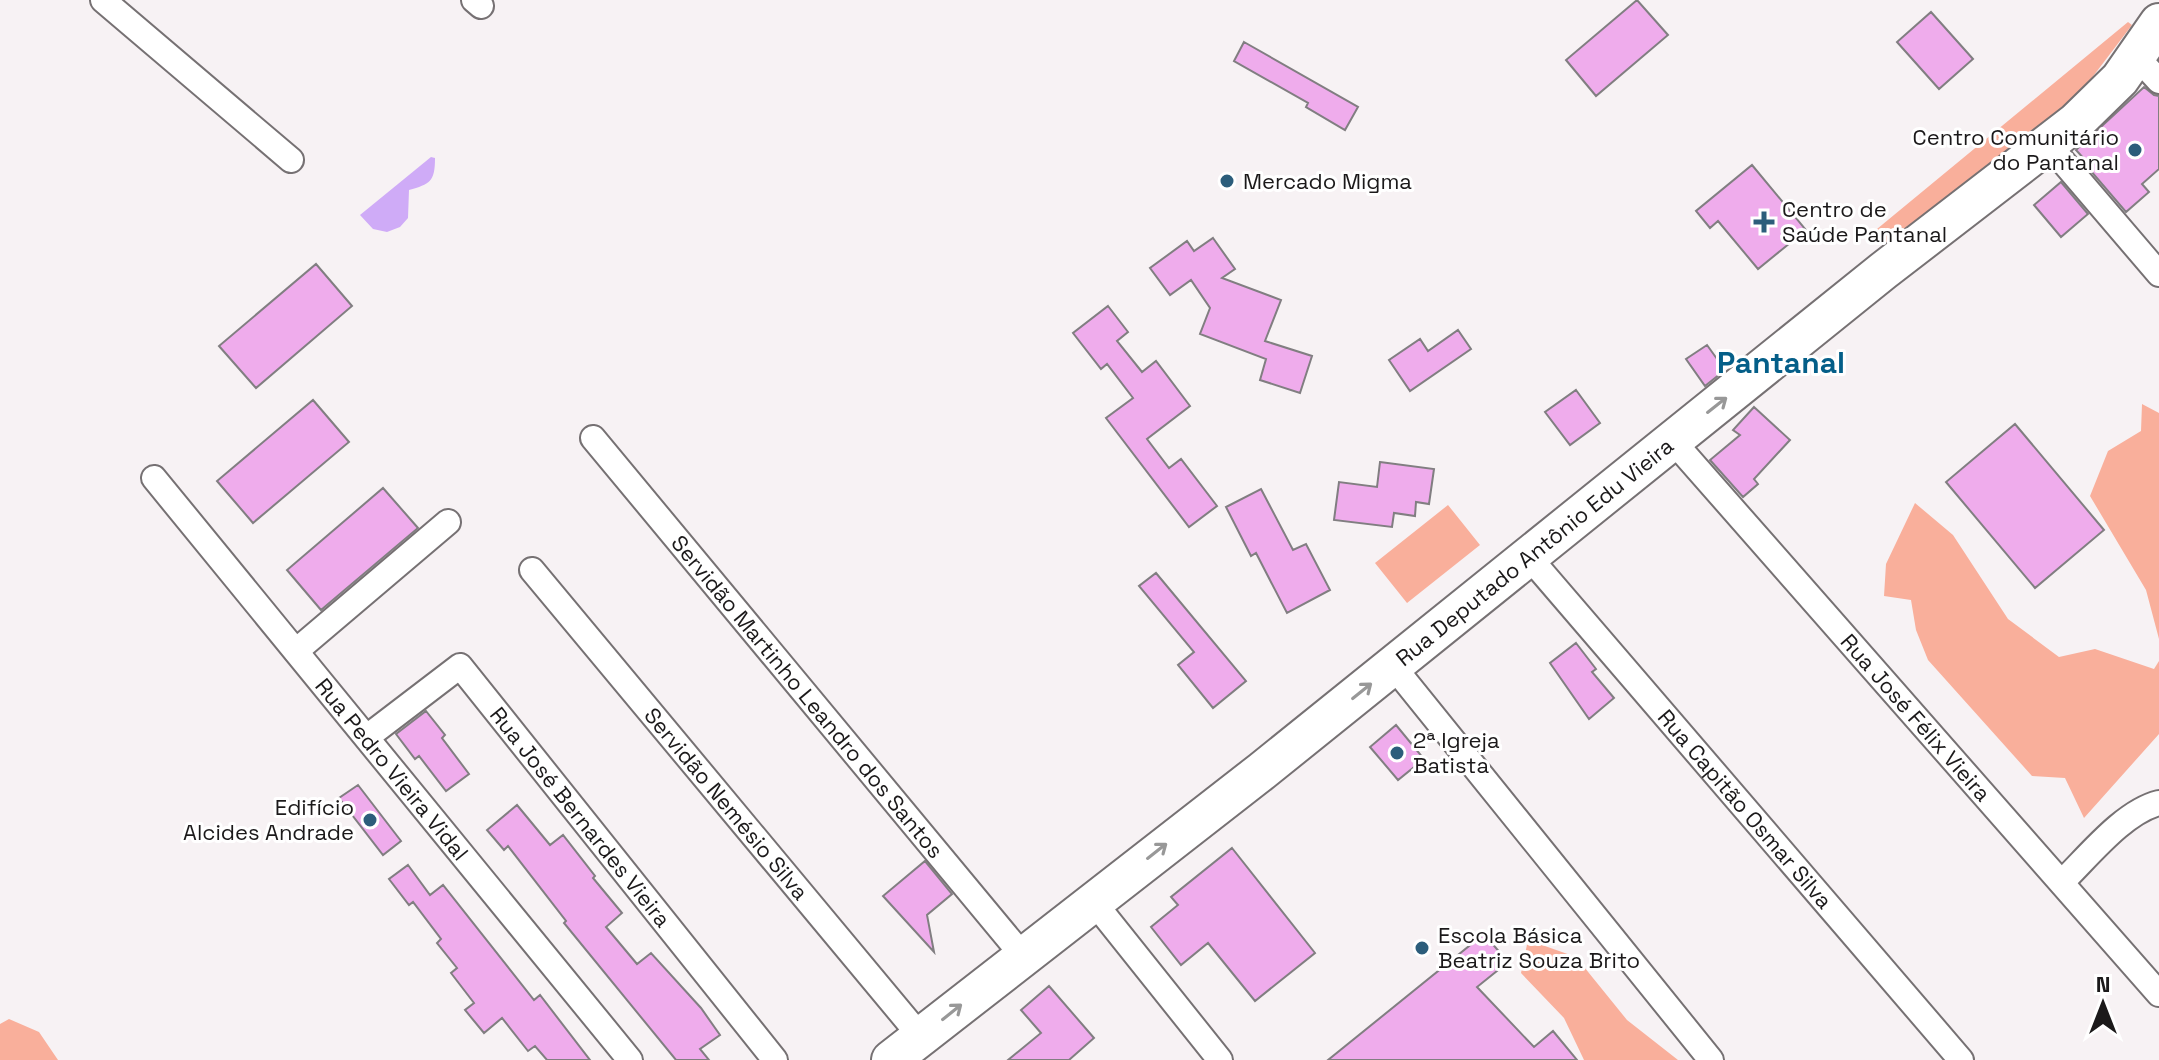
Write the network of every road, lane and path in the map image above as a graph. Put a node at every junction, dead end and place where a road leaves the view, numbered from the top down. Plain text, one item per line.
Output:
1 (103, 0) edge
2 (2159, 23) edge
3 (2148, 69) edge
4 (2048, 144) junction
5 (291, 160) dead end
6 (2159, 274) edge
7 (593, 438) dead end
8 (1673, 441) junction
9 (154, 478) dead end
10 (448, 522) dead end
11 (1529, 557) junction
12 (532, 570) dead end
13 (296, 651) junction
14 (1393, 666) junction
15 (367, 737) junction
16 (2159, 803) edge
17 (2062, 882) junction
18 (1093, 901) junction
19 (1023, 956) junction
20 (2159, 994) edge
21 (921, 1037) junction
22 (630, 1060) edge
23 (775, 1060) edge
24 (891, 1060) edge
25 (1220, 1060) edge
26 (1711, 1060) edge
27 (1961, 1060) edge

1 - 5 street
2 - 3 main road, Rua Deputado Antônio Edu Vieira
3 - 4 main road, Rua Deputado Antônio Edu Vieira
4 - 6 street
8 -> 4 main road, Rua Deputado Antônio Edu Vieira
7 - 19 street, Servidão Martinho Leandro dos Santos
8 - 11 main road, Rua Deputado Antônio Edu Vieira
8 - 17 street, Rua José Félix Vieira
9 - 13 street, Rua Pedro Vieira Vidal
10 - 13 street
11 - 14 main road, Rua Deputado Antônio Edu Vieira
11 - 27 street, Rua Capitão Osmar Silva
12 - 21 street, Servidão Nemésio Silva
13 - 15 street, Rua Pedro Vieira Vidal
18 -> 14 main road, Rua Deputado Antônio Edu Vieira
14 - 26 street
15 - 22 street, Rua Pedro Vieira Vidal
15 - 23 street, Rua José Bernardes Vieira
16 - 17 street
17 - 20 street, Rua José Félix Vieira
18 - 19 main road, Rua Deputado Antônio Edu Vieira
18 - 25 street
21 -> 19 main road, Rua Deputado Antônio Edu Vieira
21 - 24 main road, Rua Deputado Antônio Edu Vieira

